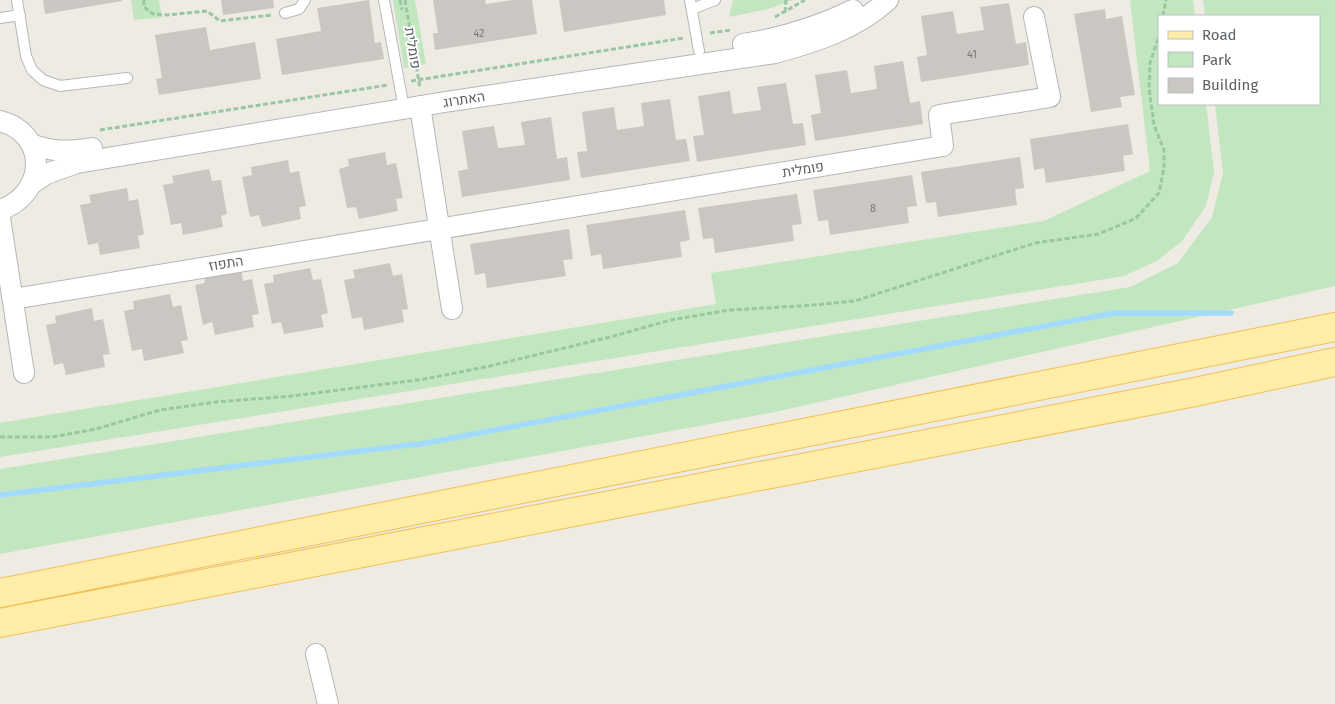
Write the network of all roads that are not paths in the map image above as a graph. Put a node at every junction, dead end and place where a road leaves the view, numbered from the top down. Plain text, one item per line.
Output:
1 (17, 0) edge
2 (305, 0) edge
3 (384, 0) edge
4 (715, 0) edge
5 (867, 0) edge
6 (888, 0) edge
7 (691, 4) edge
8 (285, 13) road end
9 (20, 15) junction
10 (1034, 17) dead end
11 (0, 18) edge
12 (698, 43) junction
13 (127, 78) dead end
14 (412, 93) junction
15 (2, 119) edge
16 (31, 144) junction
17 (33, 183) junction
18 (0, 210) edge
19 (0, 218) edge
20 (439, 228) junction
21 (13, 299) junction
22 (452, 309) dead end
23 (1335, 314) edge
24 (1335, 327) edge
25 (1245, 345) junction
26 (1335, 362) edge
27 (24, 373) dead end
28 (1335, 378) edge
29 (1195, 392) junction
30 (0, 593) edge
31 (0, 623) edge
32 (316, 654) dead end
33 (328, 704) edge

1 - 9 lane
2 - 8 lane
3 - 14 lane
4 - 7 lane
5 - 12 street, האתרוג
6 - 14 street, האתרוג
7 - 12 lane
9 - 11 lane
9 - 13 lane
10 - 20 street, פומלית
12 - 14 street, האתרוג
14 - 16 street, האתרוג
14 - 17 street, האתרוג
14 - 20 street
15 - 16 street
16 - 17 street
17 - 18 street
19 - 21 street
20 - 21 street, התפוז
20 - 22 street
21 - 27 street
23 - 25 main road
24 - 25 main road
25 - 30 main road
26 - 29 main road
28 - 29 main road
29 - 31 main road
32 - 33 street

